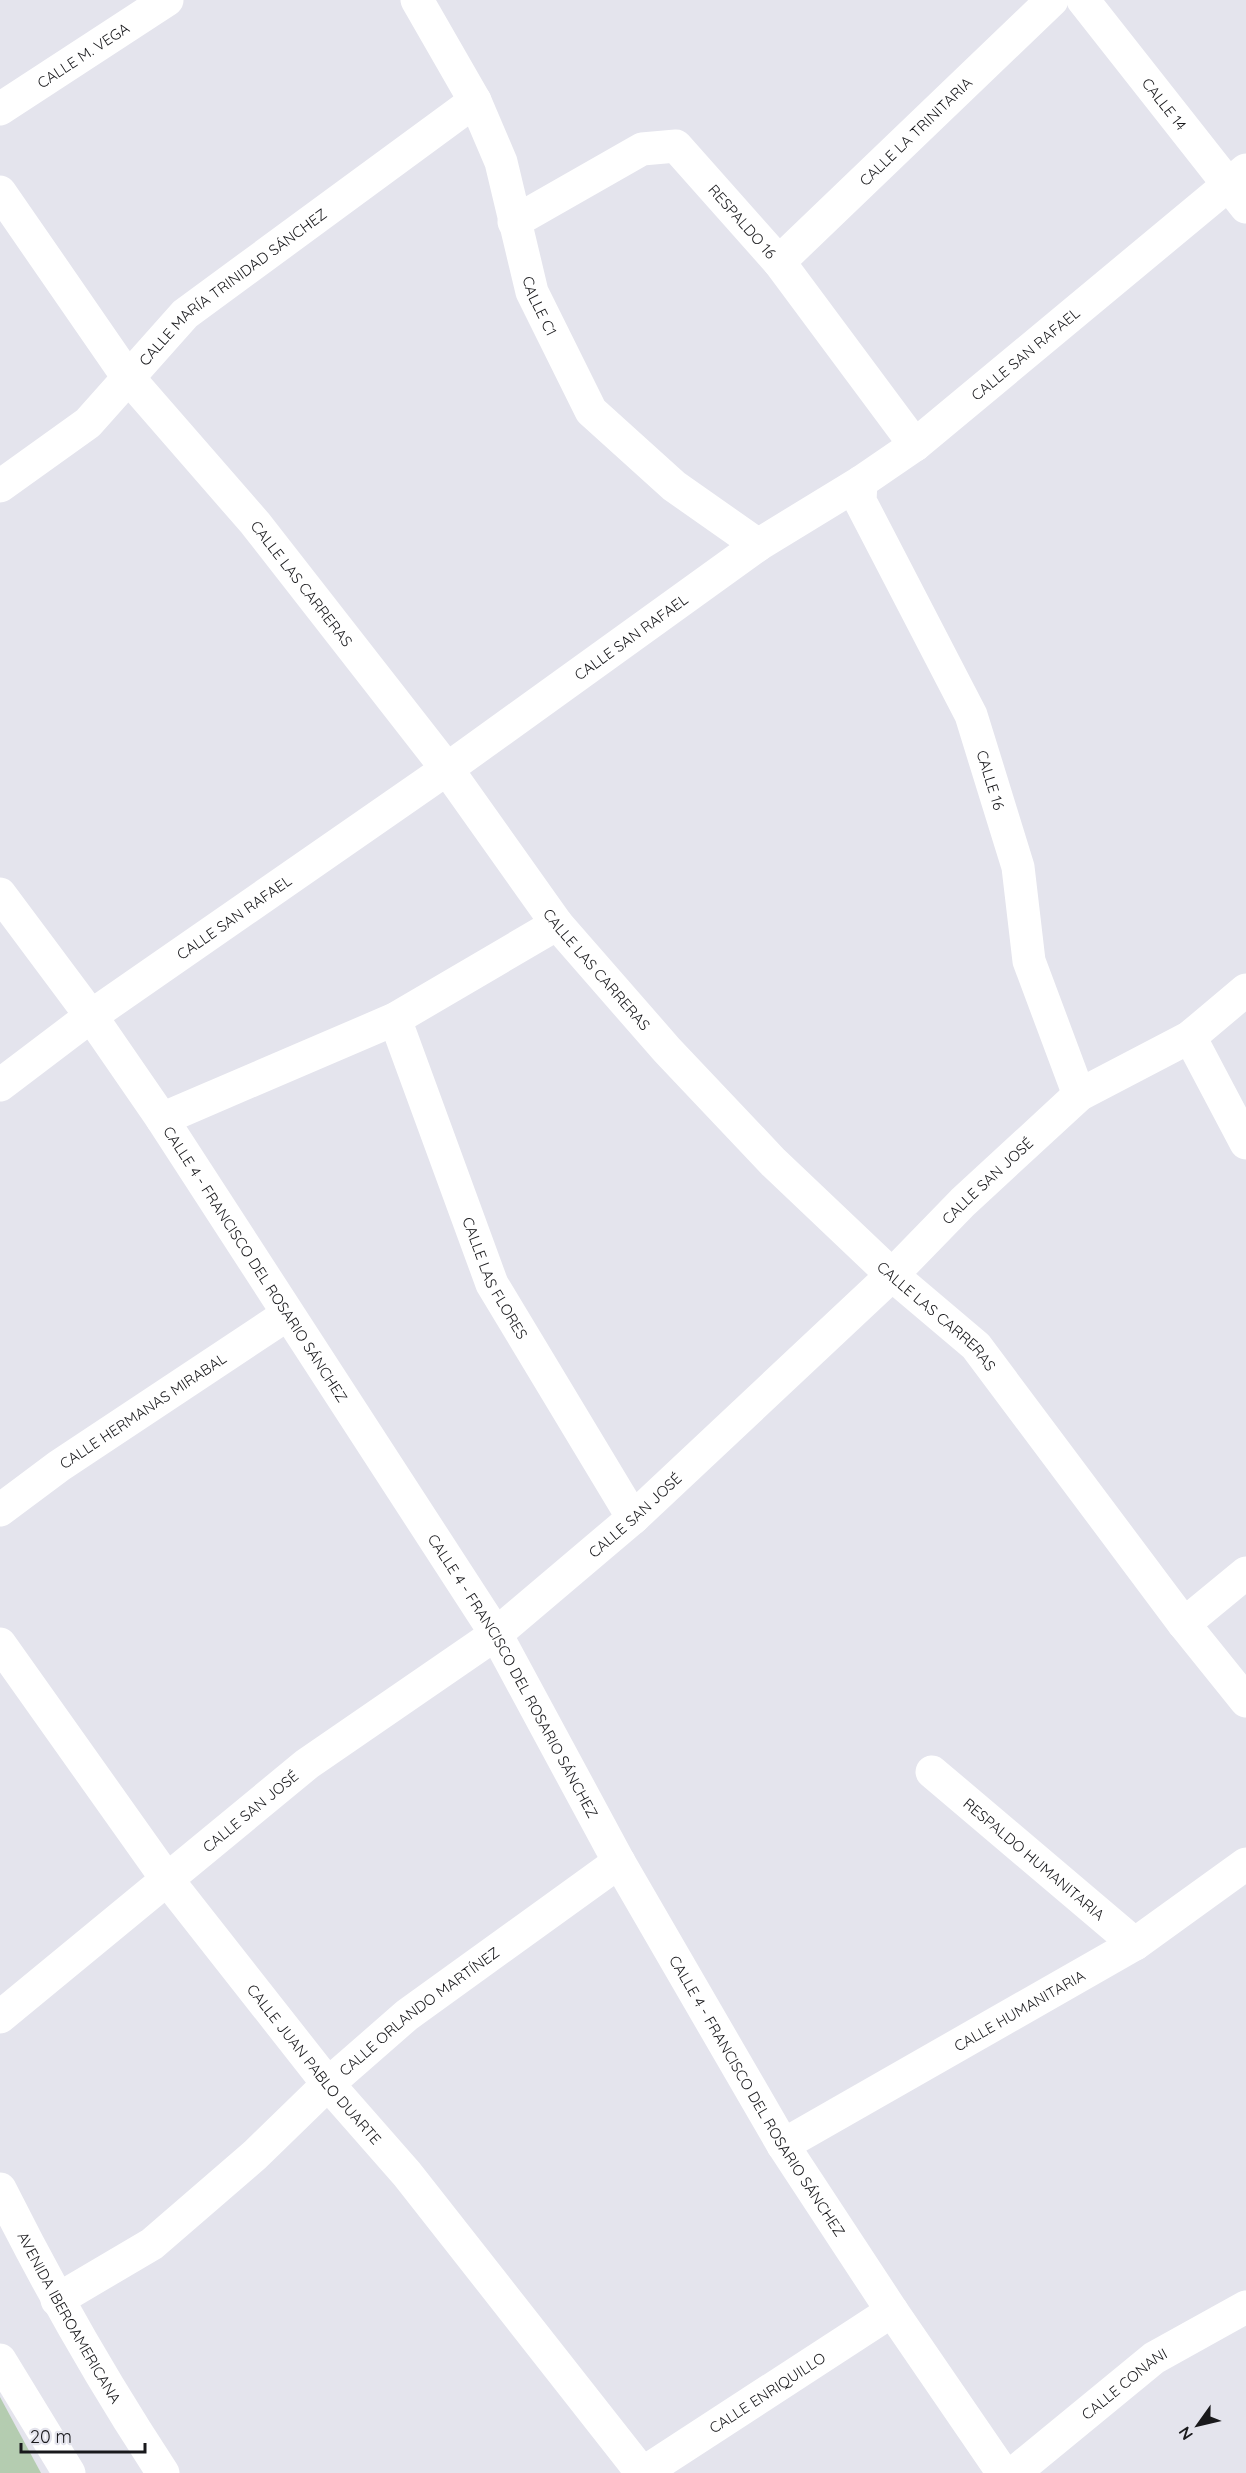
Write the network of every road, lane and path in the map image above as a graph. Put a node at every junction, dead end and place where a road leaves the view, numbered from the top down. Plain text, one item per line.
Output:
1 (417, 0) edge
2 (1052, 0) edge
3 (1083, 0) edge
4 (149, 4) edge
5 (474, 101) junction
6 (0, 109) edge
7 (1240, 187) edge
8 (0, 192) edge
9 (514, 222) junction
10 (779, 262) junction
11 (128, 376) junction
12 (915, 445) junction
13 (861, 482) junction
14 (0, 486) edge
15 (758, 545) junction
16 (447, 769) junction
17 (0, 894) edge
18 (557, 924) junction
19 (1246, 990) edge
20 (91, 1016) junction
21 (395, 1019) junction
22 (1190, 1037) junction
23 (0, 1085) edge
24 (1079, 1095) junction
25 (162, 1119) junction
26 (1246, 1143) edge
27 (892, 1275) junction
28 (288, 1314) junction
29 (0, 1510) edge
30 (633, 1518) junction
31 (1246, 1573) edge
32 (1184, 1624) junction
33 (496, 1634) junction
34 (0, 1644) edge
35 (1246, 1701) edge
36 (932, 1772) dead end
37 (619, 1862) junction
38 (1246, 1864) edge
39 (166, 1878) junction
40 (1135, 1944) junction
41 (0, 2017) edge
42 (328, 2084) junction
43 (783, 2145) junction
44 (0, 2189) edge
45 (57, 2300) junction
46 (1246, 2307) edge
47 (892, 2311) junction
48 (0, 2360) edge
49 (69, 2473) edge
50 (163, 2473) edge
51 (642, 2473) edge
52 (1003, 2473) edge
53 (1014, 2473) edge

1 - 5 street, CALLE C1
2 - 10 street, CALLE LA TRINITARIA
3 - 7 street, CALLE 14
4 - 6 street, CALLE M. VEGA
5 - 9 street, CALLE C1
5 - 11 street, CALLE MARÍA TRINIDAD SÁNCHEZ
7 - 12 street, CALLE SAN RAFAEL
8 - 11 street, CALLE LAS CARRERAS
9 - 10 street, RESPALDO 16
9 - 15 street, CALLE C1
10 - 12 street, RESPALDO 16
11 - 14 street, CALLE MARÍA TRINIDAD SÁNCHEZ
11 - 16 street, CALLE LAS CARRERAS
12 - 13 street, CALLE SAN RAFAEL
13 - 15 street, CALLE SAN RAFAEL
13 - 24 street, CALLE 16
15 - 16 street, CALLE SAN RAFAEL
16 - 18 street, CALLE LAS CARRERAS
16 - 20 street, CALLE SAN RAFAEL
17 - 20 street, CALLE 4 - FRANCISCO DEL ROSARIO SÁNCHEZ
18 - 21 street
18 - 27 street, CALLE LAS CARRERAS
19 - 22 street, CALLE SAN JOSÉ
20 - 23 street, CALLE SAN RAFAEL
20 - 25 street, CALLE 4 - FRANCISCO DEL ROSARIO SÁNCHEZ
21 - 25 street
21 - 30 street, CALLE LAS FLORES
22 - 24 street, CALLE SAN JOSÉ
22 - 26 street
24 - 27 street, CALLE SAN JOSÉ
25 - 28 street, CALLE 4 - FRANCISCO DEL ROSARIO SÁNCHEZ
27 - 30 street, CALLE SAN JOSÉ
27 - 32 street, CALLE LAS CARRERAS
28 - 29 street, CALLE HERMANAS MIRABAL
28 - 33 street, CALLE 4 - FRANCISCO DEL ROSARIO SÁNCHEZ
30 - 33 street, CALLE SAN JOSÉ
31 - 32 street
32 - 35 street, CALLE LAS CARRERAS
33 - 37 street, CALLE 4 - FRANCISCO DEL ROSARIO SÁNCHEZ
33 - 39 street, CALLE SAN JOSÉ
34 - 39 street, CALLE JUAN PABLO DUARTE
36 - 40 street, RESPALDO HUMANITARIA
37 - 42 street, CALLE ORLANDO MARTÍNEZ
37 - 43 street, CALLE 4 - FRANCISCO DEL ROSARIO SÁNCHEZ
38 - 40 street, CALLE HUMANITARIA
39 - 41 street, CALLE SAN JOSÉ
39 - 42 street, CALLE JUAN PABLO DUARTE
40 - 43 street, CALLE HUMANITARIA
42 - 45 street, CALLE ORLANDO MARTÍNEZ
42 - 51 street, CALLE JUAN PABLO DUARTE
43 - 47 street, CALLE 4 - FRANCISCO DEL ROSARIO SÁNCHEZ
44 - 45 street, AVENIDA IBEROAMERICANA
45 - 50 street, AVENIDA IBEROAMERICANA
46 - 53 street, CALLE CONANI
47 - 51 street, CALLE ENRIQUILLO
47 - 52 street, CALLE 4 - FRANCISCO DEL ROSARIO SÁNCHEZ
48 - 49 street

